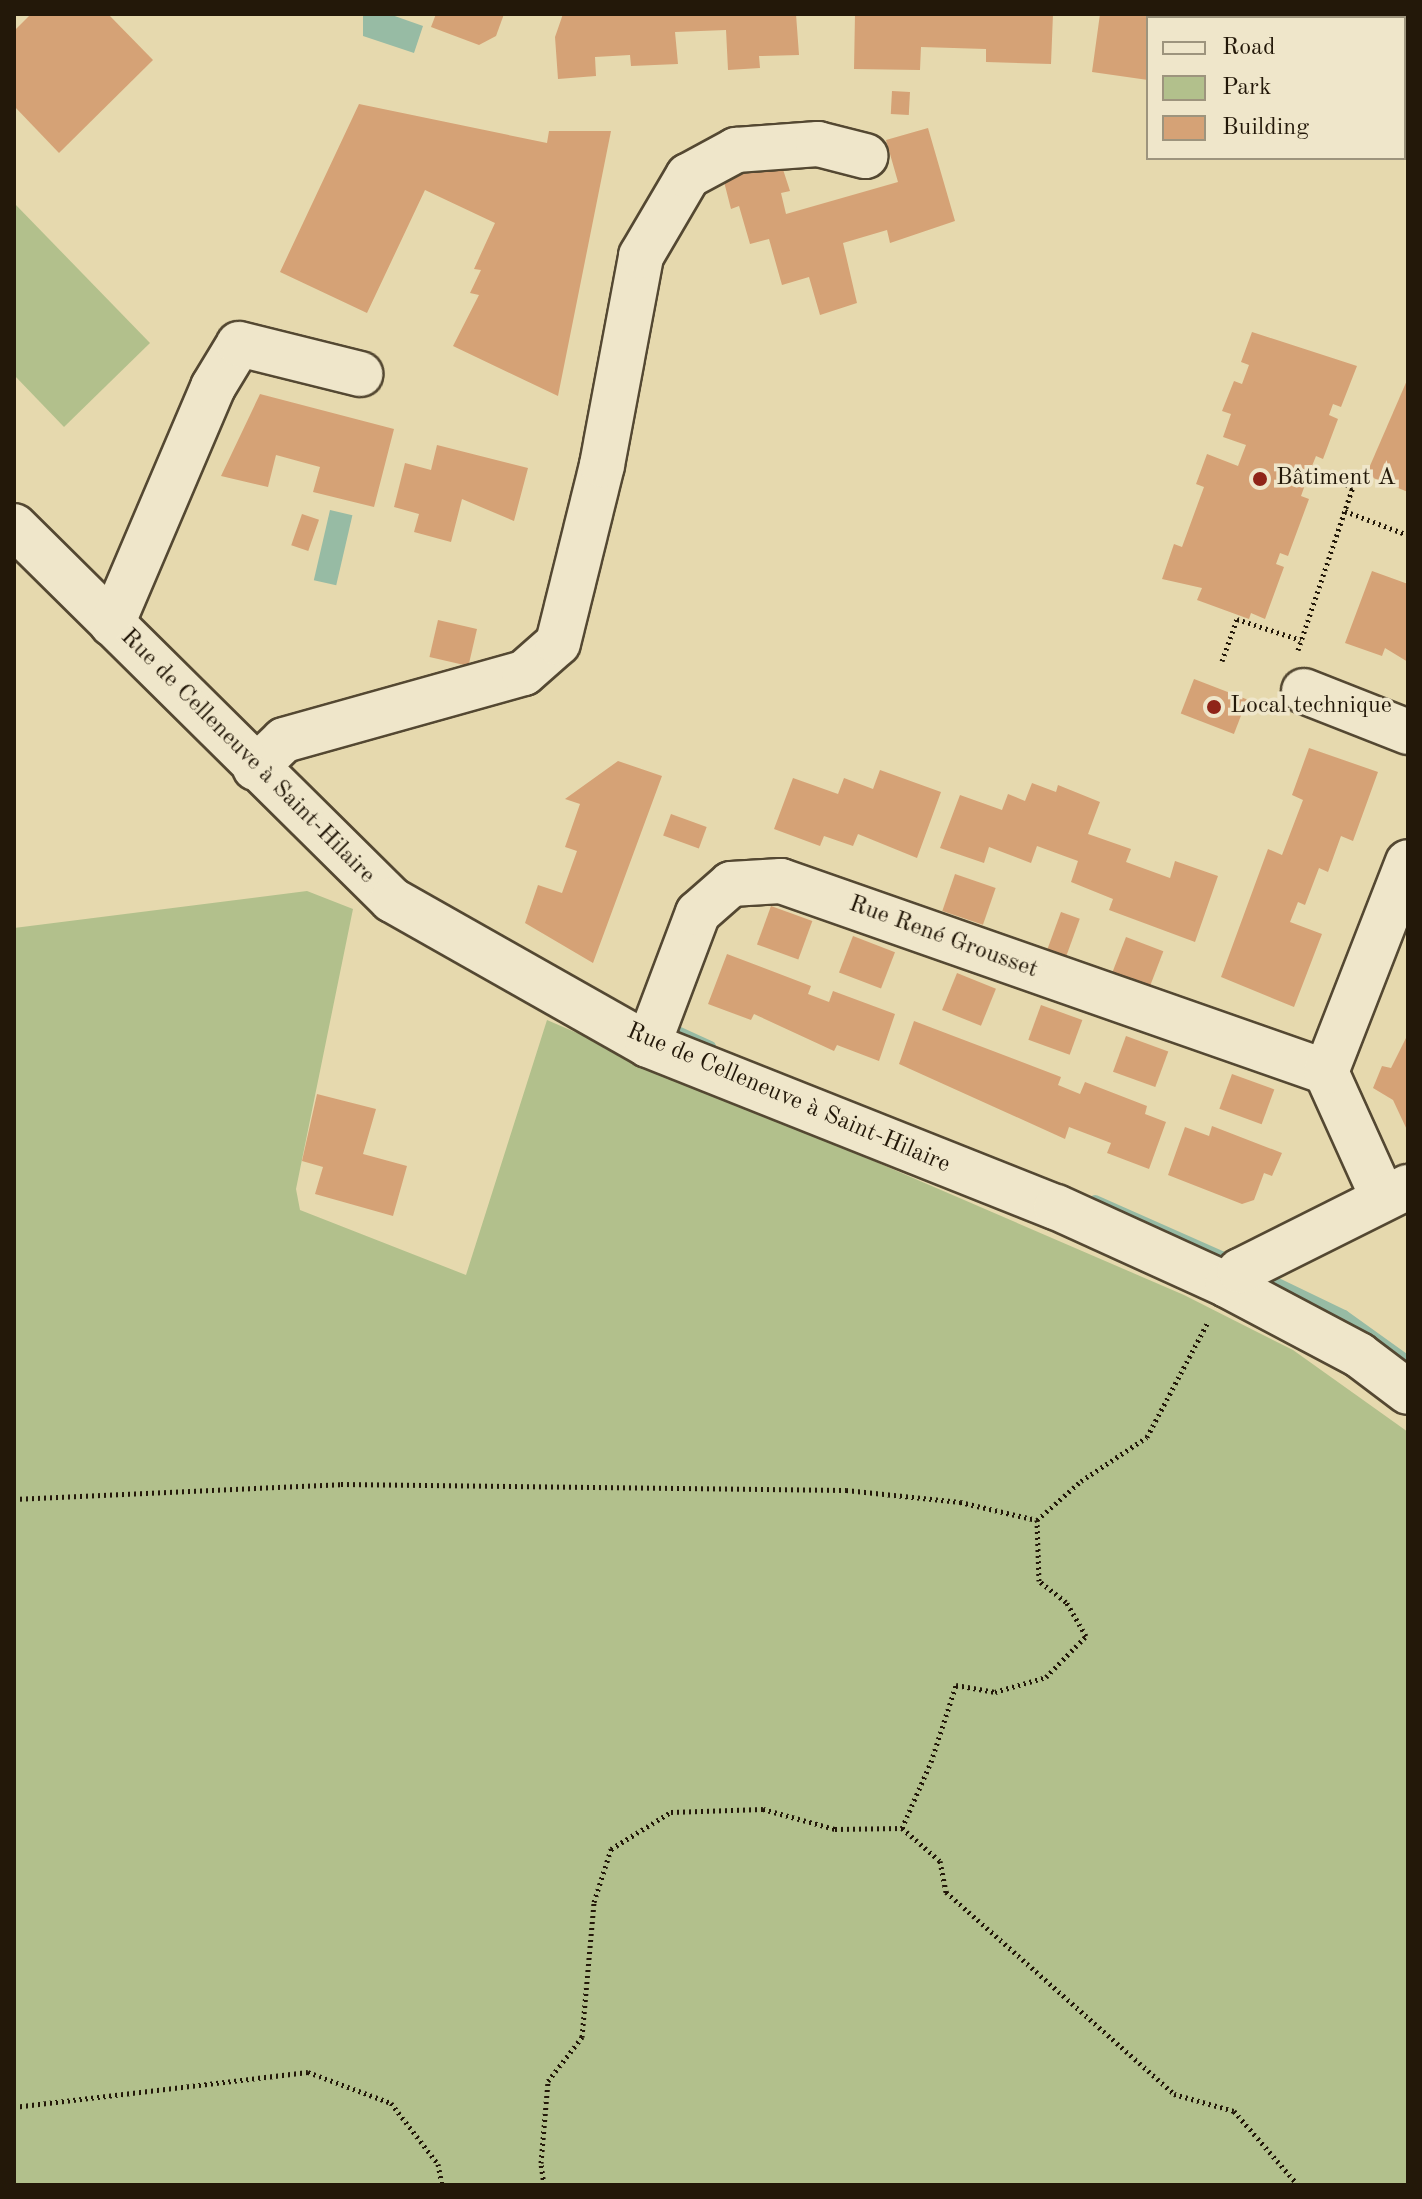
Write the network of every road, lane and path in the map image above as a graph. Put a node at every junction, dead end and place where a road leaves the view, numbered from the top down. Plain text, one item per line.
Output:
1 (865, 156) dead end
2 (360, 374) dead end
3 (1310, 471) dead end
4 (1345, 511) junction
5 (14, 526) edge
6 (1408, 535) edge
7 (112, 624) junction
8 (1301, 640) junction
9 (1222, 661) dead end
10 (1300, 672) joint
11 (1408, 732) edge
12 (255, 768) junction
13 (1408, 862) edge
14 (648, 1045) junction
15 (1326, 1072) junction
16 (1395, 1193) edge
17 (1227, 1285) junction
18 (1408, 1392) edge
19 (14, 1499) edge
20 (1037, 1520) junction
21 (902, 1828) junction
22 (14, 2107) edge
23 (442, 2185) edge
24 (544, 2185) edge
25 (1298, 2185) edge

1 - 12 street
2 - 7 street
3 - 4 path
4 - 6 path
4 - 8 path
5 - 7 street, Rue de Celleneuve à Saint-Hilaire
7 - 12 street, Rue de Celleneuve à Saint-Hilaire
8 - 9 path
8 - 10 path
10 - 11 street
12 - 14 street, Rue de Celleneuve à Saint-Hilaire
13 - 15 street
14 - 15 street, Rue René Grousset
14 - 17 street, Rue de Celleneuve à Saint-Hilaire
15 - 16 street
16 - 17 street
17 - 18 street, Rue de Celleneuve à Saint-Hilaire
17 - 20 path
19 - 20 path
20 - 21 path
21 - 24 path
21 - 25 path
22 - 23 path

